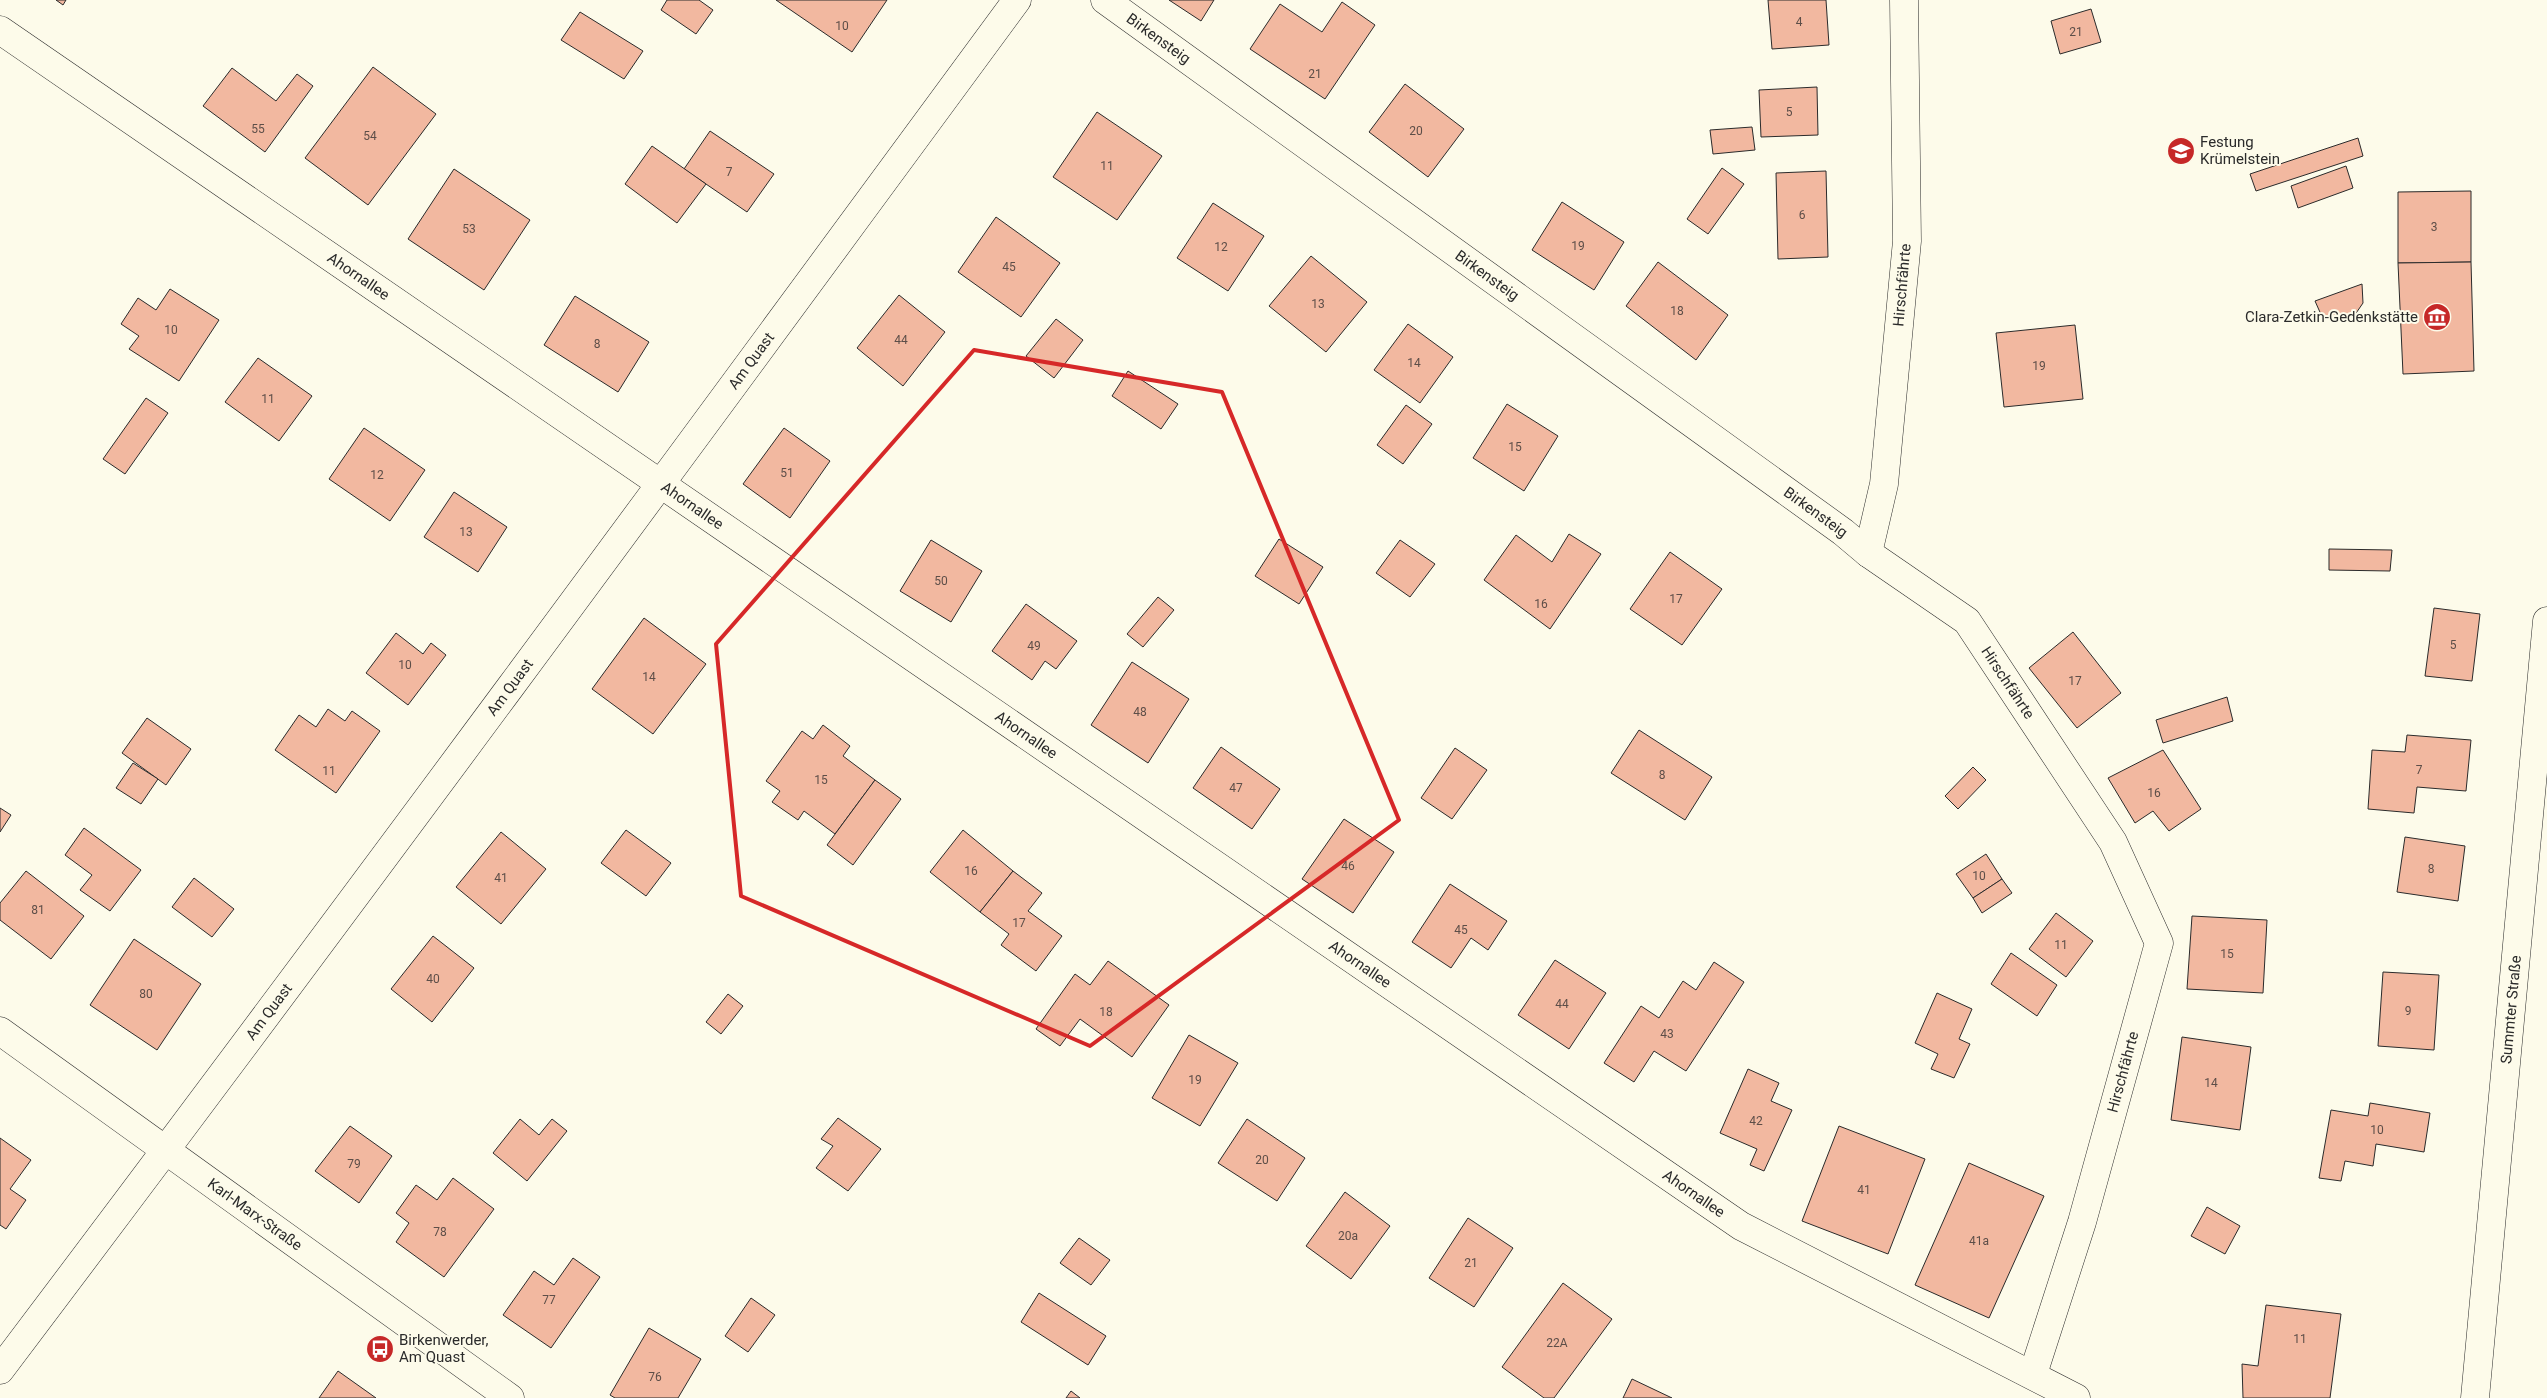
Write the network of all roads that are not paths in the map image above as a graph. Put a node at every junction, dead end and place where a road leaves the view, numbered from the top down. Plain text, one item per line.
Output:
1 (1017, 0) edge
2 (1105, 0) edge
3 (1904, 0) edge
4 (0, 30) edge
5 (661, 484) junction
6 (1868, 553) junction
7 (2547, 621) edge
8 (0, 1031) edge
9 (165, 1151) junction
10 (0, 1370) edge
11 (2033, 1374) junction
12 (510, 1398) edge
13 (2076, 1398) edge
14 (2475, 1398) edge

1 - 5 street, Am Quast
2 - 6 street, Birkensteig
3 - 6 street, Hirschfährte
4 - 5 street, Ahornallee
5 - 9 street, Am Quast
5 - 11 street, Ahornallee
6 - 11 street, Hirschfährte
7 - 14 street, Summter Straße
8 - 9 street, Karl-Marx-Straße
9 - 10 street, Am Quast
9 - 12 street, Karl-Marx-Straße
11 - 13 street, Ahornallee

